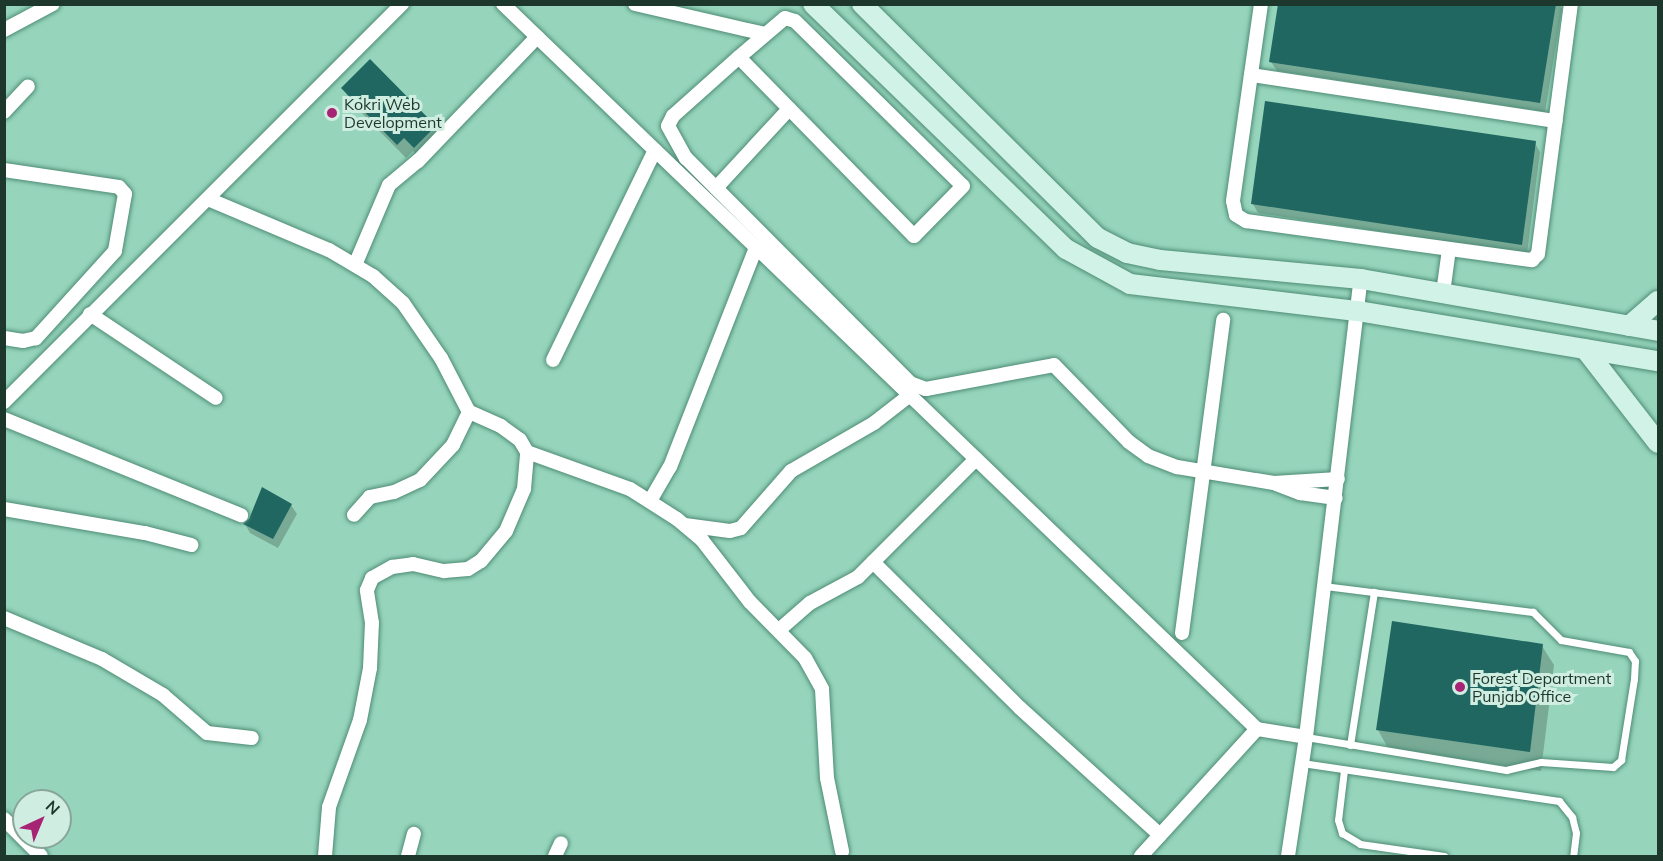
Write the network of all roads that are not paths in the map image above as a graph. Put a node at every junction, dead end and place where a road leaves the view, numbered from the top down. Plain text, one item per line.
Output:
1 (53, 4) edge
2 (402, 4) edge
3 (503, 4) edge
4 (635, 4) edge
5 (813, 4) edge
6 (862, 4) edge
7 (1261, 4) edge
8 (1571, 4) edge
9 (4, 30) edge
10 (765, 34) junction
11 (537, 37) junction
12 (740, 57) junction
13 (1251, 75) junction
14 (28, 86) dead end
15 (789, 109) junction
16 (4, 112) edge
17 (1556, 121) junction
18 (655, 150) junction
19 (4, 170) edge
20 (717, 188) junction
21 (208, 199) junction
22 (756, 248) junction
23 (1449, 249) junction
24 (355, 265) junction
25 (1361, 279) junction
26 (1443, 293) junction
27 (1659, 301) edge
28 (1358, 311) junction
29 (90, 314) junction
30 (1223, 320) dead end
31 (1629, 326) junction
32 (1659, 331) edge
33 (4, 338) edge
34 (1585, 349) junction
35 (553, 360) dead end
36 (1659, 361) edge
37 (910, 395) junction
38 (216, 398) dead end
39 (4, 402) edge
40 (469, 412) junction
41 (4, 419) edge
42 (1659, 443) edge
43 (527, 452) junction
44 (976, 459) junction
45 (1203, 473) junction
46 (1338, 479) junction
47 (1274, 483) junction
48 (1336, 498) junction
49 (650, 501) junction
50 (4, 509) edge
51 (241, 515) dead end
52 (354, 515) dead end
53 (685, 525) junction
54 (192, 545) dead end
55 (873, 562) junction
56 (1325, 586) junction
57 (1374, 592) junction
58 (4, 618) edge
59 (779, 630) junction
60 (1182, 633) dead end
61 (1257, 729) junction
62 (1306, 737) junction
63 (252, 738) dead end
64 (1350, 744) junction
65 (1302, 763) junction
66 (1344, 770) junction
67 (4, 819) edge
68 (414, 834) dead end
69 (1160, 835) junction
70 (561, 843) dead end
71 (842, 851) dead end
72 (41, 856) edge
73 (325, 856) edge
74 (408, 856) edge
75 (555, 856) edge
76 (1141, 856) edge
77 (1288, 856) edge
78 (1444, 856) edge
79 (1573, 856) edge

1 - 9 street
2 - 21 street
3 - 11 street
4 - 10 street
5 - 28 main road
6 - 25 main road
7 - 13 street
8 - 17 street
10 - 12 street
10 - 15 street
11 - 18 street
11 - 24 street
12 - 15 street
12 - 20 street
13 - 17 street
13 - 23 street
14 - 16 street
15 - 20 street
17 - 23 street
18 - 22 street
18 - 35 street
19 - 33 street
20 - 45 street
21 - 24 street
21 - 29 street
22 - 37 street
22 - 49 street
23 - 26 street
24 - 40 street
25 - 26 main road
25 - 28 street
26 - 31 main road
27 - 31 main road
28 - 34 main road
28 - 46 street
29 - 38 street
29 - 39 street
30 - 45 street
31 - 32 main road
34 - 36 main road
34 - 42 main road
37 - 44 street
37 - 53 street
40 - 43 street
40 - 52 street
41 - 51 street
43 - 49 street
43 - 73 street
44 - 55 street
44 - 61 street
45 - 47 street
45 - 60 street
46 - 47 street
46 - 48 street
47 - 48 street
48 - 56 street
49 - 53 street
50 - 54 street
53 - 59 street
55 - 59 street
55 - 69 street
56 - 57 lane
56 - 62 street
57 - 64 lane
57 - 64 lane
58 - 63 street
59 - 71 street
61 - 62 street
61 - 69 street
62 - 64 lane
62 - 65 street
65 - 66 lane
65 - 77 street
66 - 78 lane
66 - 79 lane
67 - 72 street
68 - 74 street
69 - 76 street
70 - 75 street

